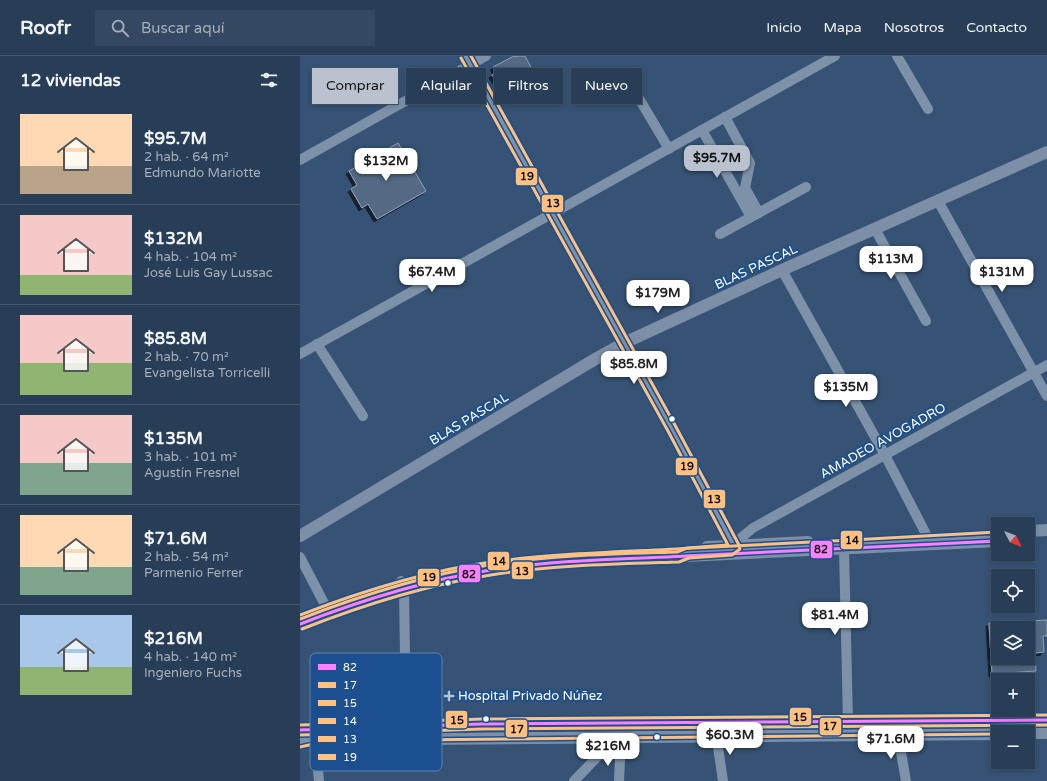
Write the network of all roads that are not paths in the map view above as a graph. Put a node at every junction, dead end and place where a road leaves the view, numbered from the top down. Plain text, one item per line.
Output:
1 (486, 56) edge
2 (835, 56) edge
3 (898, 56) edge
4 (468, 60) edge
5 (642, 104) edge
6 (928, 109) dead end
7 (725, 117) junction
8 (702, 130) junction
9 (668, 149) junction
10 (1047, 152) edge
11 (300, 160) edge
12 (806, 187) dead end
13 (741, 190) junction
14 (938, 201) junction
15 (553, 214) junction
16 (755, 215) junction
17 (875, 229) junction
18 (720, 234) dead end
19 (782, 270) junction
20 (926, 321) dead end
21 (624, 343) junction
22 (317, 344) junction
23 (300, 354) edge
24 (1047, 364) edge
25 (1034, 372) junction
26 (1047, 396) edge
27 (363, 416) dead end
28 (884, 455) junction
29 (1047, 530) edge
30 (1035, 531) edge
31 (991, 532) edge
32 (300, 536) edge
33 (927, 536) junction
34 (1047, 538) edge
35 (1035, 539) edge
36 (991, 541) edge
37 (737, 549) junction
38 (844, 549) junction
39 (300, 557) edge
40 (403, 584) junction
41 (325, 605) junction
42 (300, 615) edge
43 (300, 624) edge
44 (404, 653) edge
45 (1047, 720) edge
46 (848, 722) junction
47 (696, 723) junction
48 (300, 724) edge
49 (587, 724) junction
50 (442, 725) edge
51 (310, 727) edge
52 (300, 730) edge
53 (310, 731) edge
54 (1035, 733) edge
55 (1047, 733) edge
56 (991, 734) edge
57 (898, 736) junction
58 (621, 737) junction
59 (715, 737) junction
60 (600, 738) junction
61 (300, 740) edge
62 (442, 740) edge
63 (310, 741) edge
64 (310, 743) edge
65 (300, 746) edge
66 (601, 753) junction
67 (620, 753) junction
68 (317, 771) edge
69 (318, 781) edge
70 (574, 781) edge
71 (619, 781) edge
72 (723, 781) edge
73 (906, 781) edge

1 - 4 street
2 - 7 street
3 - 6 street
4 - 11 street
4 - 15 street
5 - 9 street
7 - 8 street
7 - 13 street
8 - 9 street
8 - 13 street
9 - 15 street
10 - 14 main road, BLAS PASCAL
12 - 16 street
13 - 16 street
14 - 17 main road, BLAS PASCAL
14 - 25 street
15 - 21 street
15 - 22 street
16 - 18 street
17 - 19 main road, BLAS PASCAL
17 - 20 street
19 - 21 main road, BLAS PASCAL
19 - 28 street
21 - 32 main road, BLAS PASCAL
21 - 37 street
22 - 23 street
22 - 27 street
24 - 25 street, AMADEO AVOGADRO
25 - 26 street
25 - 28 street, AMADEO AVOGADRO
28 - 33 street
28 - 37 street, AMADEO AVOGADRO
29 - 30 main road
31 - 33 main road
33 - 37 main road
34 - 35 main road
36 - 38 main road
37 - 38 main road
37 - 40 main road
37 - 40 main road
38 - 46 street
39 - 41 street
40 - 41 main road
40 - 43 main road
40 - 44 street
41 - 42 main road
45 - 46 main road
46 - 47 main road
47 - 49 main road
47 - 58 main road
48 - 51 main road
49 - 50 main road
49 - 60 main road
52 - 53 main road
54 - 55 main road
56 - 57 main road
57 - 59 main road
57 - 73 street
58 - 59 main road
58 - 60 main road
58 - 67 street
59 - 72 street
60 - 62 main road
60 - 66 street
61 - 63 main road
64 - 65 main road
66 - 67 street
66 - 70 street
67 - 71 street
68 - 69 street

